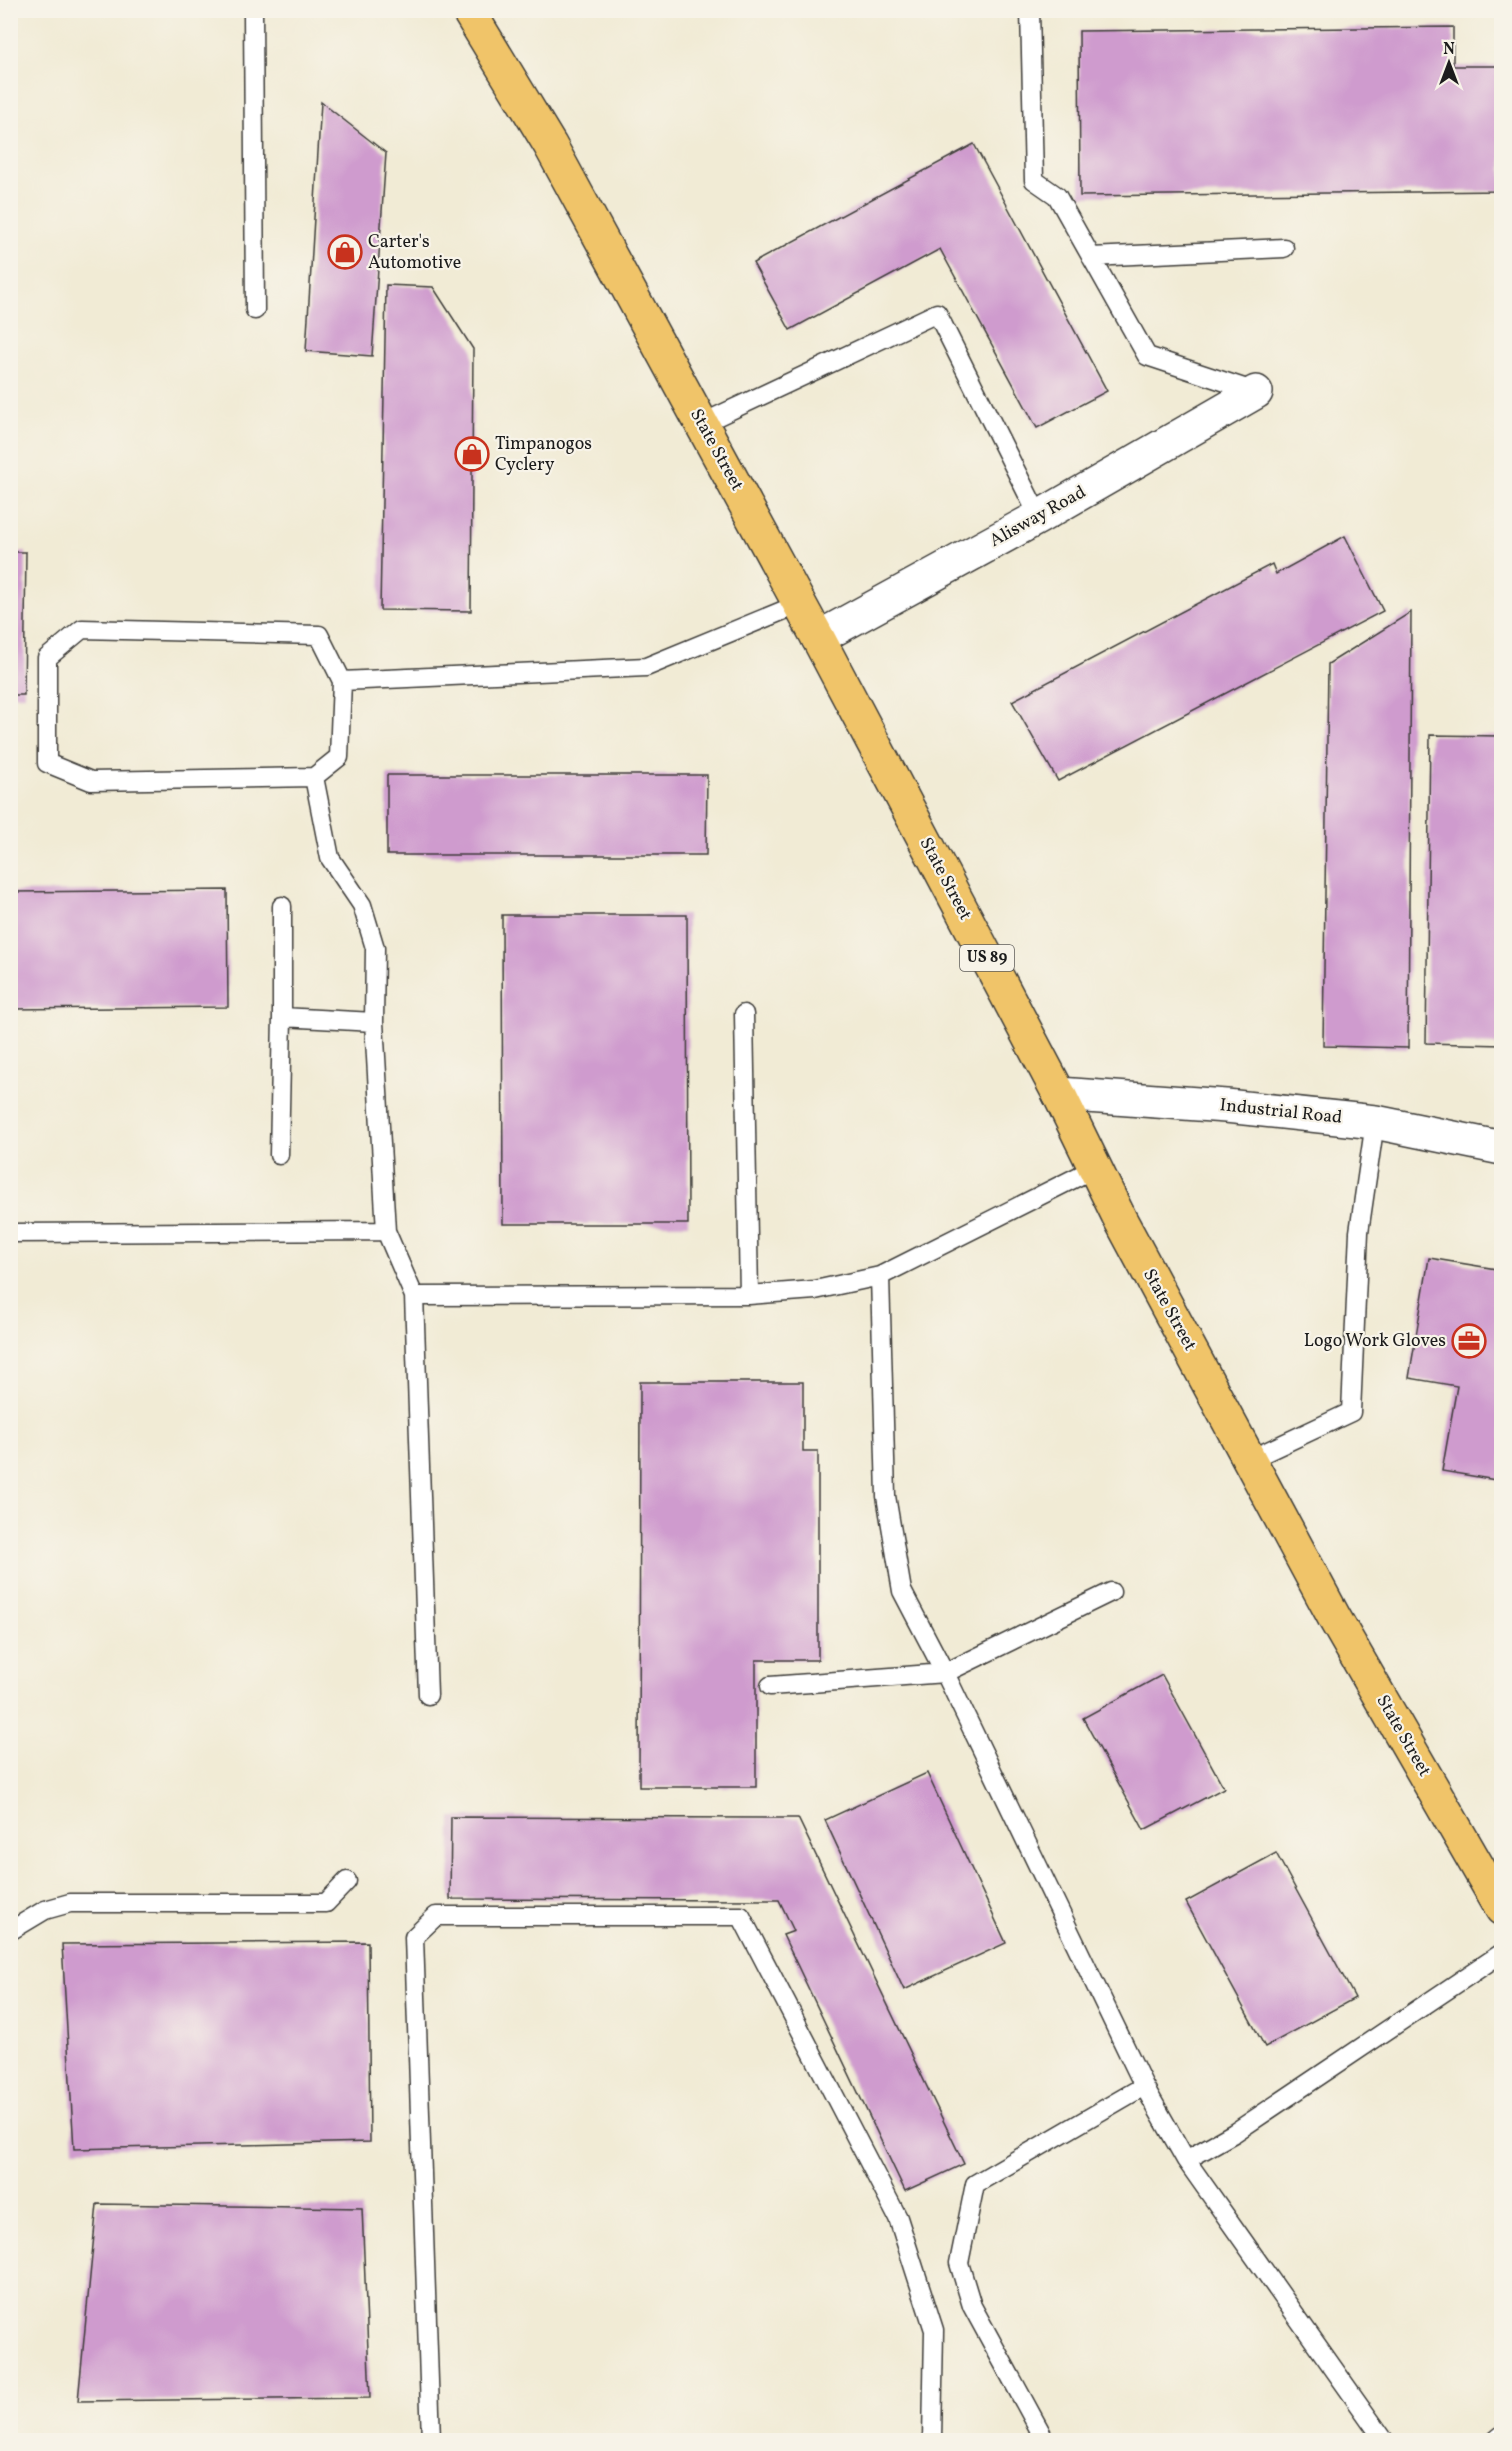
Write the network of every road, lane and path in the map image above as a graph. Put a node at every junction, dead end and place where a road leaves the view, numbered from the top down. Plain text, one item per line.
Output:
1 (254, 10) edge
2 (468, 10) edge
3 (1030, 10) edge
4 (1284, 248) dead end
5 (1091, 257) junction
6 (255, 310) dead end
7 (1256, 392) joint
8 (701, 424) junction
9 (1039, 517) junction
10 (799, 604) junction
11 (818, 638) junction
12 (342, 681) junction
13 (314, 777) junction
14 (282, 906) dead end
15 (744, 1014) dead end
16 (282, 1017) junction
17 (374, 1022) junction
18 (1059, 1094) junction
19 (1375, 1122) junction
20 (1502, 1148) edge
21 (279, 1155) dead end
22 (1095, 1168) junction
23 (386, 1231) junction
24 (10, 1233) edge
25 (880, 1276) junction
26 (749, 1295) junction
27 (414, 1296) junction
28 (1251, 1459) junction
29 (1111, 1592) dead end
30 (945, 1673) junction
31 (770, 1686) dead end
32 (428, 1695) dead end
33 (347, 1881) dead end
34 (1502, 1909) edge
35 (10, 1931) edge
36 (1502, 1953) edge
37 (1144, 2086) junction
38 (1186, 2160) junction
39 (1502, 2435) edge
40 (431, 2440) edge
41 (932, 2440) edge
42 (1045, 2440) edge
43 (1384, 2440) edge
44 (1496, 2440) edge

1 - 6 lane
2 - 8 main road, State Street / US 89
3 - 5 lane
4 - 5 lane
5 - 7 lane
7 - 9 street, Alisway Road
8 - 9 lane
8 - 10 main road, State Street / US 89
9 - 11 street, Alisway Road
10 - 11 main road, State Street / US 89
10 - 12 lane
11 - 18 main road, State Street / US 89
12 - 13 lane
12 - 13 lane
13 - 17 lane
14 - 16 lane
15 - 26 lane
16 - 17 lane
16 - 21 lane
17 - 23 lane
18 - 19 street, Industrial Road
18 - 22 main road, State Street / US 89
19 - 20 street, Industrial Road
19 - 28 lane
22 - 25 lane
22 - 28 main road, State Street / US 89
23 - 24 lane
23 - 27 lane
25 - 26 lane
25 - 30 lane
26 - 27 lane
27 - 32 lane
28 - 34 main road, State Street / US 89
29 - 30 lane
30 - 31 lane
30 - 37 lane
33 - 35 lane
36 - 38 lane
37 - 38 lane
37 - 42 lane
38 - 43 lane
39 - 44 lane
40 - 41 lane

